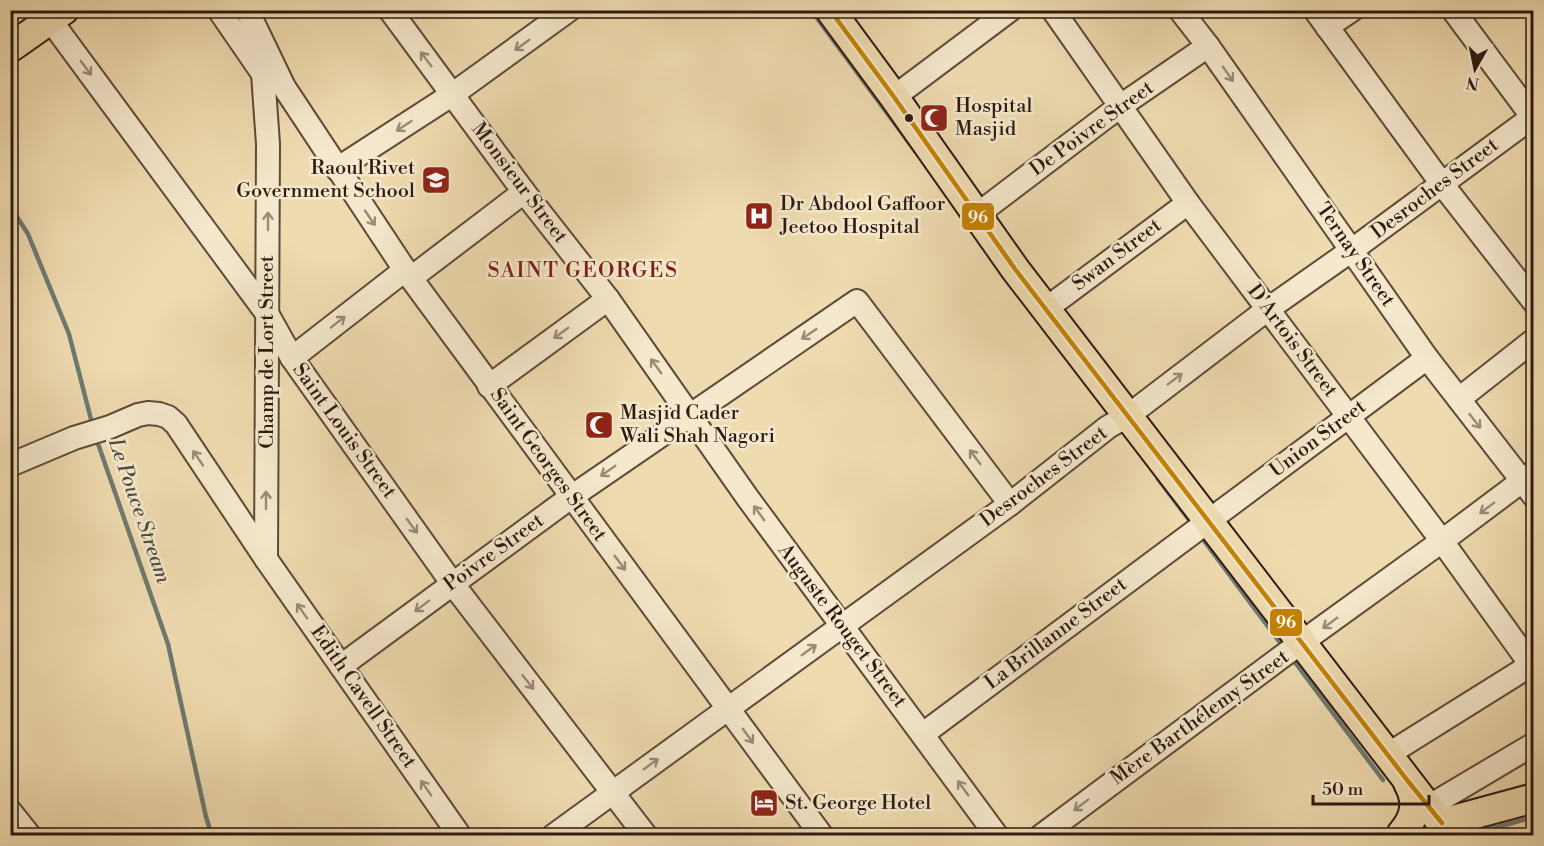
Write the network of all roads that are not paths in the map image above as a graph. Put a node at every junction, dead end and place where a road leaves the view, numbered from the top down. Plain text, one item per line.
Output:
1 (247, 10) edge
2 (390, 10) edge
3 (569, 10) edge
4 (830, 10) edge
5 (1010, 10) edge
6 (1053, 10) edge
7 (1180, 10) edge
8 (1352, 10) edge
9 (1453, 10) edge
10 (219, 11) edge
11 (58, 16) edge
12 (1321, 19) edge
13 (1208, 46) junction
14 (10, 48) edge
15 (263, 74) junction
16 (284, 87) junction
17 (453, 94) junction
18 (894, 97) junction
19 (1119, 107) junction
20 (304, 117) junction
21 (1533, 117) edge
22 (268, 144) junction
23 (337, 169) junction
24 (1442, 184) junction
25 (524, 192) junction
26 (1188, 203) junction
27 (978, 214) junction
28 (1352, 250) junction
29 (408, 274) junction
30 (608, 299) junction
31 (1533, 302) edge
32 (1047, 308) junction
33 (1268, 309) junction
34 (268, 315) junction
35 (1533, 340) edge
36 (292, 358) junction
37 (1427, 358) junction
38 (489, 386) junction
39 (1459, 399) junction
40 (690, 414) junction
41 (1347, 416) junction
42 (1118, 421) junction
43 (10, 465) edge
44 (1530, 483) edge
45 (571, 497) junction
46 (1010, 504) junction
47 (1199, 527) junction
48 (1442, 541) junction
49 (266, 559) junction
50 (452, 583) junction
51 (842, 626) junction
52 (1291, 651) junction
53 (341, 666) junction
54 (1532, 667) edge
55 (728, 709) junction
56 (923, 734) junction
57 (1533, 744) edge
58 (1387, 754) junction
59 (1407, 780) junction
60 (613, 791) junction
61 (1533, 798) edge
62 (1435, 815) junction
63 (1397, 834) edge
64 (460, 836) edge
65 (553, 836) edge
66 (646, 836) edge
67 (822, 836) edge
68 (997, 836) edge
69 (1041, 836) edge

1 - 16 street, Saint Georges Street
17 -> 2 street, Monsieur Street
3 -> 17 street
4 - 18 main road
5 - 18 street
6 - 19 street, D'Artois Street
7 - 13 street, Ternay Street
8 - 12 street
9 - 21 street
10 - 15 street, Saint Georges Street
11 - 14 main road
11 -> 34 street, Saint Louis Street
12 - 24 street
13 - 19 street, De Poivre Street
13 -> 28 street, Ternay Street
15 - 16 street, Saint Georges Street
15 - 22 street, Champ de Lort Street
16 - 20 street, Saint Georges Street
17 -> 23 street
17 - 25 street, Monsieur Street
18 - 27 main road
19 - 26 street, D'Artois Street
19 - 27 street, De Poivre Street
20 - 22 street
20 - 23 street, Saint Georges Street
21 - 24 street, Desroches Street
34 -> 22 street, Champ de Lort Street
23 -> 29 street, Saint Georges Street
24 - 28 street, Desroches Street
24 - 31 street
25 - 29 street
25 - 30 street, Monsieur Street
26 - 32 street, Swan Street
26 - 33 street, D'Artois Street
27 - 32 main road
28 - 33 street, Desroches Street
28 - 37 street, Ternay Street
36 -> 29 street
29 - 38 street, Saint Georges Street
30 -> 38 street
40 -> 30 street, Monsieur Street
32 - 42 main road
33 - 41 street, D'Artois Street
42 -> 33 street, Desroches Street
34 - 36 street, Saint Louis Street
49 -> 34 street, Champ de Lort Street
35 - 39 street
36 -> 50 street, Saint Louis Street
37 - 39 street, Ternay Street
37 - 41 street, Union Street
38 - 45 street, Saint Georges Street
39 -> 44 street, Ternay Street
40 -> 45 street, Poivre Street
46 -> 40 street, Poivre Street
51 -> 40 street, Auguste Rouget Street
41 - 47 street, Union Street
41 - 48 street, D'Artois Street
42 - 46 street, Desroches Street
42 - 47 main road
49 -> 43 street, Edith Cavell Street
44 -> 48 street, Mère Barthélemy Street
45 - 50 street, Poivre Street
45 -> 55 street, Saint Georges Street
46 - 51 street, Desroches Street
47 - 52 main road
47 - 56 street, La Brillanne Street
48 -> 52 street, Mère Barthélemy Street
48 - 54 street, D'Artois Street
53 -> 49 street, Edith Cavell Street
50 -> 53 street, Poivre Street
50 -> 60 street, Saint Louis Street
55 -> 51 street, Desroches Street
51 - 56 street, Auguste Rouget Street
52 - 58 main road
52 -> 69 street, Mère Barthélemy Street
64 -> 53 street, Edith Cavell Street
54 - 58 street
60 -> 55 street, Desroches Street
55 -> 67 street, Saint Georges Street
68 -> 56 street, Auguste Rouget Street
57 - 62 street
58 - 59 main road
59 - 62 main road
59 - 63 main road
60 - 65 street, Desroches Street
60 - 66 street, Saint Louis Street
61 - 62 main road
62 - 63 street

